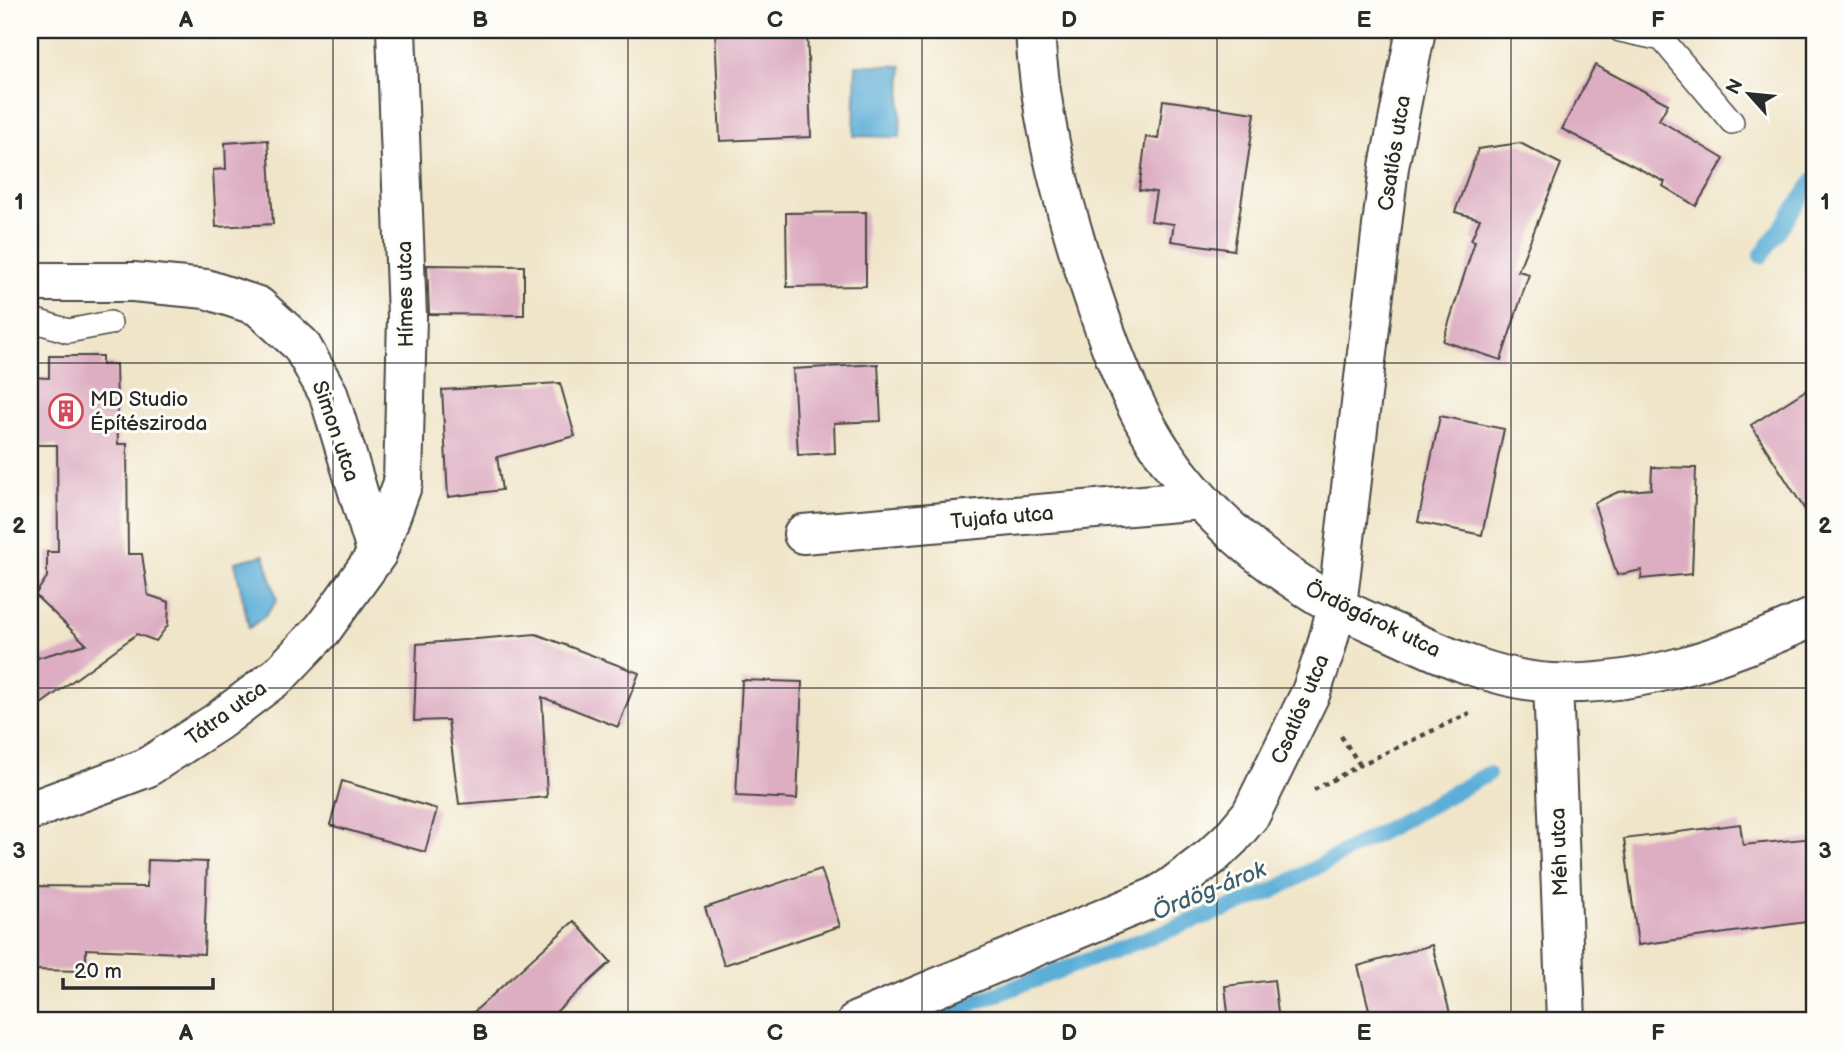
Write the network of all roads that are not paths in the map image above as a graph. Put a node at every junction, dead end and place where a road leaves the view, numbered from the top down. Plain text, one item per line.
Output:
1 (396, 30) edge
2 (1035, 30) edge
3 (1416, 30) edge
4 (1620, 30) edge
5 (1732, 122) dead end
6 (30, 282) edge
7 (30, 319) edge
8 (110, 323) dead end
9 (1201, 500) junction
10 (803, 534) dead end
11 (377, 554) junction
12 (1337, 606) junction
13 (1814, 617) edge
14 (1552, 683) junction
15 (30, 811) edge
16 (857, 1021) edge
17 (1566, 1021) edge

1 - 11 street, Hímes utca
2 - 9 street, Ördögárok utca
3 - 12 street, Csatlós utca
4 - 5 lane
6 - 11 street, Simon utca
7 - 8 lane
9 - 10 street, Tujafa utca
9 - 12 street, Ördögárok utca
11 - 15 street, Tátra utca
12 - 14 street, Ördögárok utca
12 - 16 street, Csatlós utca
13 - 14 street, Ördögárok utca
14 - 17 street, Méh utca

